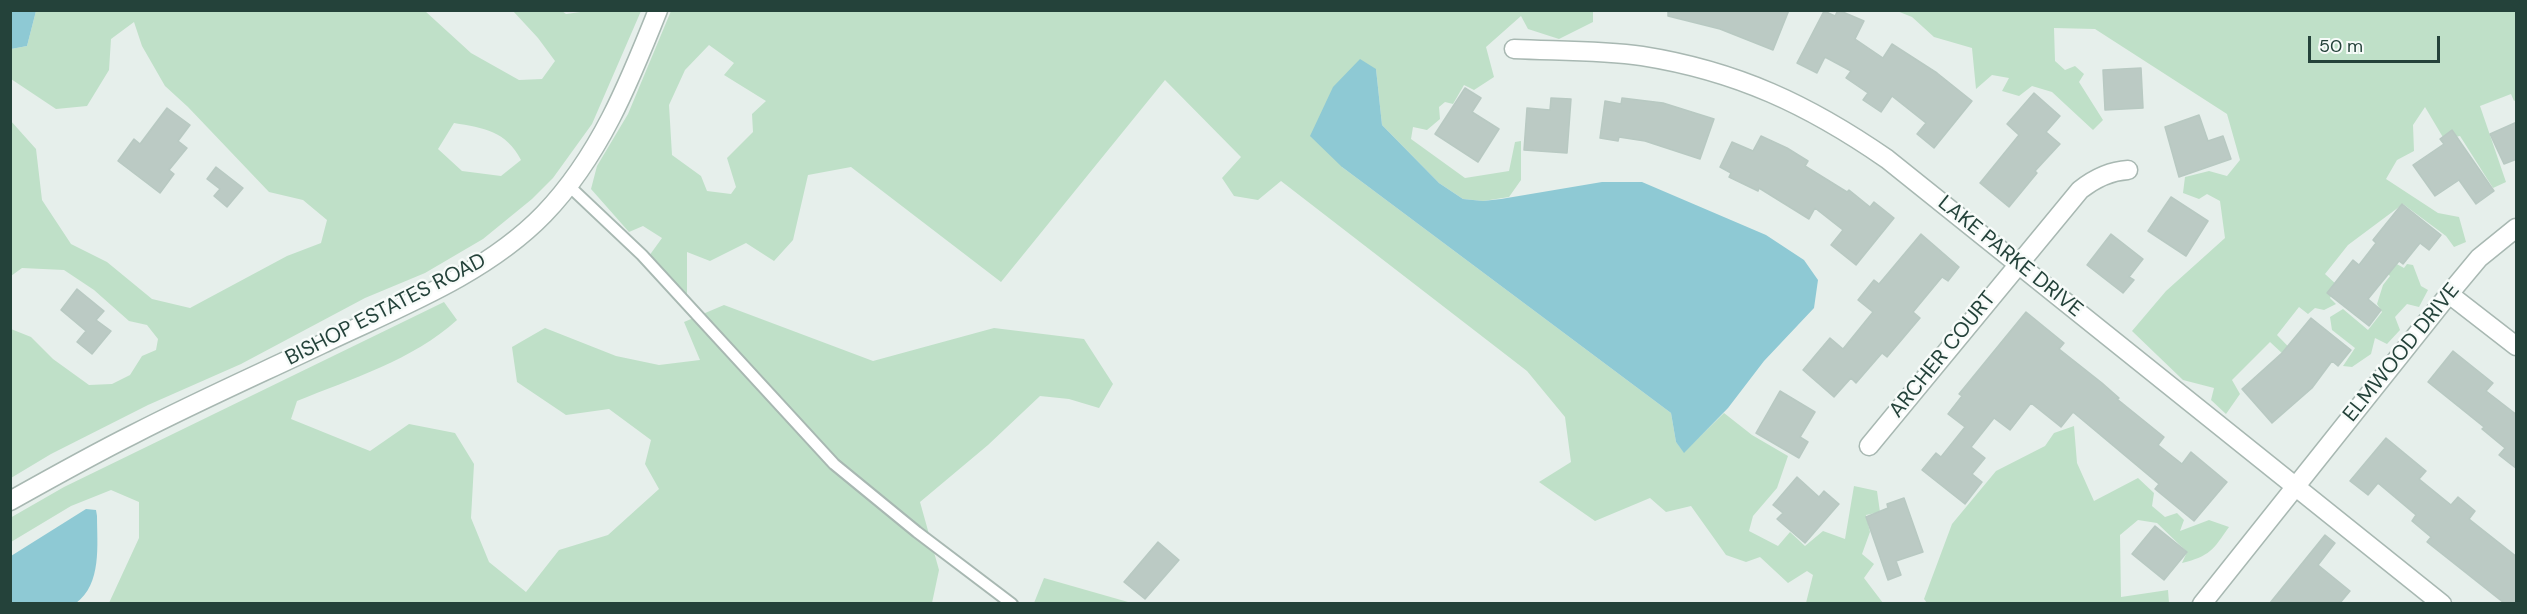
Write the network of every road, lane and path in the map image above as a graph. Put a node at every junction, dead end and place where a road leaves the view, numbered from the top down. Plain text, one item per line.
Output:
1 (658, 10) edge
2 (1514, 49) dead end
3 (2128, 170) dead end
4 (568, 185) junction
5 (2517, 228) edge
6 (2018, 264) junction
7 (2449, 294) junction
8 (2517, 346) edge
9 (1869, 446) dead end
10 (2295, 486) junction
11 (10, 501) edge
12 (1012, 603) edge
13 (2202, 603) edge
14 (2442, 603) edge

1 - 4 street, BISHOP ESTATES ROAD
2 - 6 street, LAKE PARKE DRIVE
3 - 6 street, ARCHER COURT
4 - 11 street, BISHOP ESTATES ROAD
4 - 12 lane
5 - 7 street, ELMWOOD DRIVE
6 - 9 street, ARCHER COURT
6 - 10 street, LAKE PARKE DRIVE
7 - 8 street
7 - 10 street, ELMWOOD DRIVE
10 - 13 street, ELMWOOD DRIVE
10 - 14 street, LAKE PARKE DRIVE

